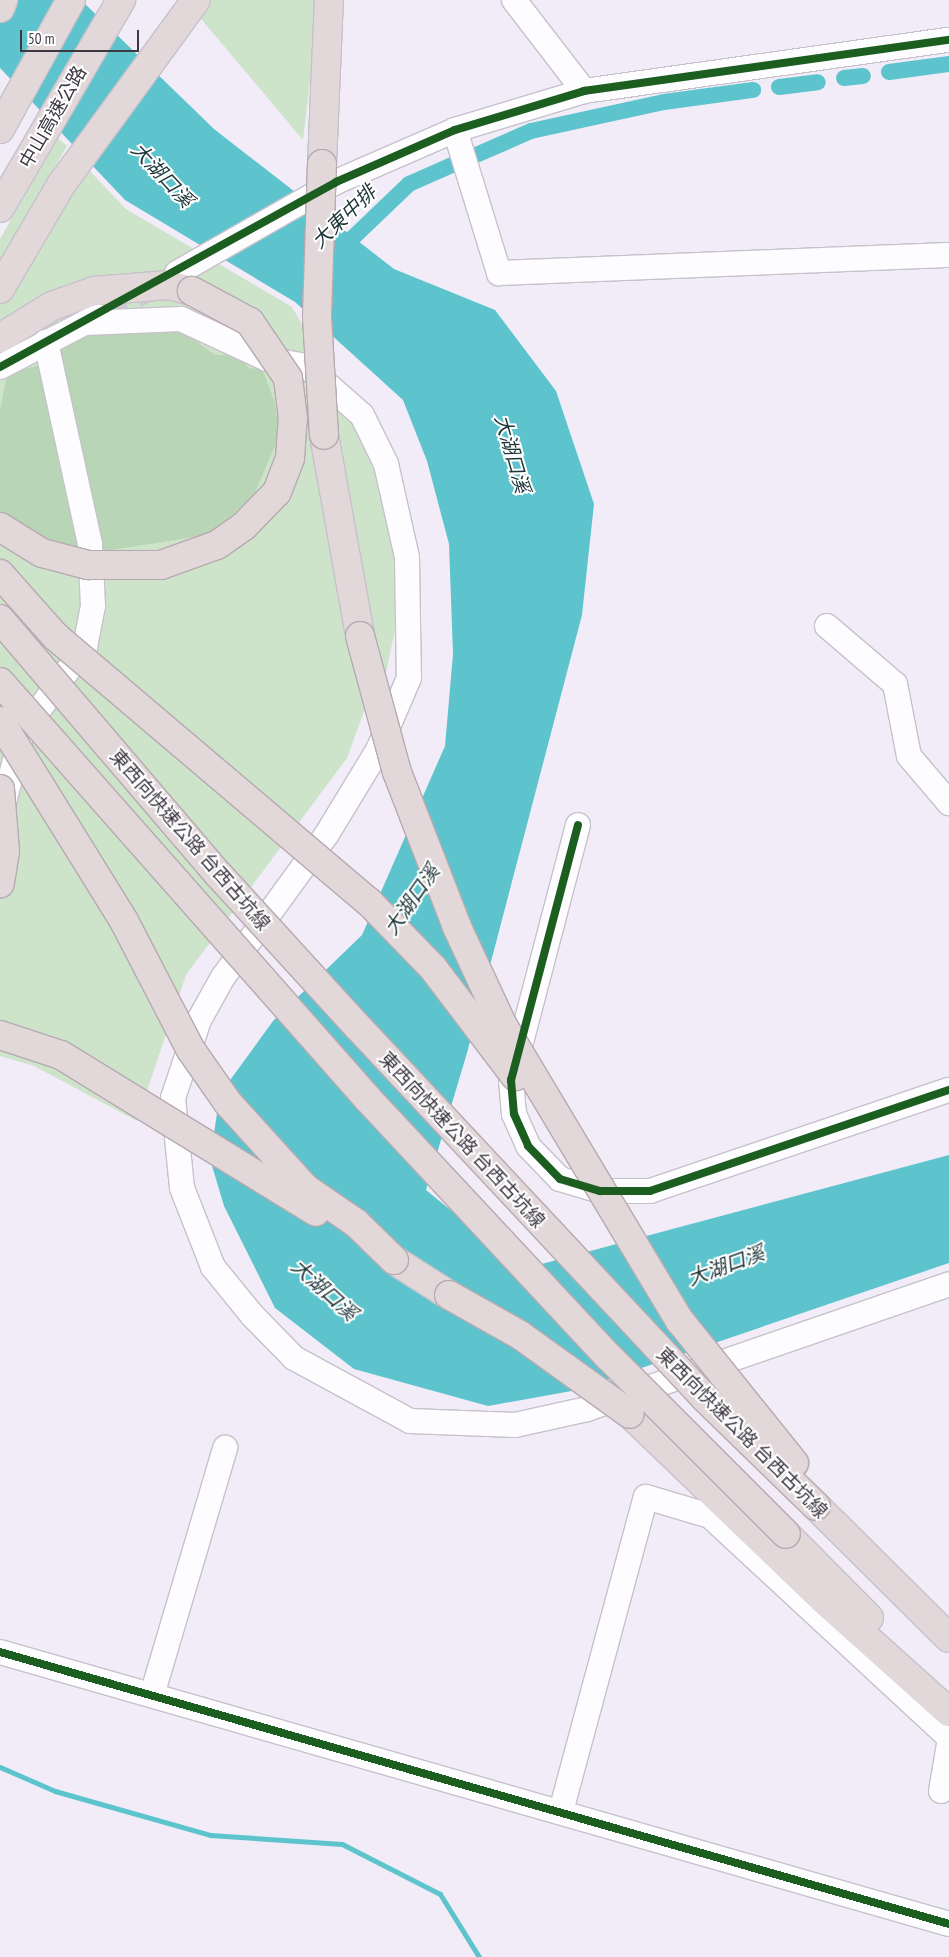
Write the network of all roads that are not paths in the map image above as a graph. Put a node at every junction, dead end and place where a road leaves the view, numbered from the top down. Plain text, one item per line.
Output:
1 (3, 0) edge
2 (71, 0) edge
3 (121, 0) edge
4 (329, 0) edge
5 (514, 0) edge
6 (195, 2) edge
7 (0, 8) edge
8 (949, 40) edge
9 (584, 91) junction
10 (0, 128) edge
11 (455, 130) junction
12 (0, 208) edge
13 (949, 255) edge
14 (186, 277) junction
15 (0, 289) edge
16 (0, 338) edge
17 (46, 342) junction
18 (0, 367) edge
19 (0, 527) edge
20 (0, 574) edge
21 (0, 619) edge
22 (827, 626) dead end
23 (0, 682) edge
24 (0, 721) edge
25 (0, 789) edge
26 (949, 803) edge
27 (0, 822) edge
28 (578, 825) dead end
29 (0, 884) edge
30 (0, 1035) edge
31 (949, 1090) edge
32 (601, 1195) junction
33 (394, 1260) junction
34 (949, 1284) edge
35 (225, 1448) dead end
36 (821, 1503) junction
37 (949, 1625) edge
38 (949, 1638) edge
39 (0, 1652) edge
40 (152, 1695) junction
41 (949, 1695) edge
42 (949, 1712) edge
43 (949, 1737) edge
44 (949, 1744) edge
45 (941, 1791) dead end
46 (560, 1811) junction
47 (949, 1924) edge

1 - 7 highway
2 - 10 highway
3 - 12 highway, 中山高速公路
4 - 32 highway, bridge
5 - 9 street
6 - 15 highway
8 - 9 street
9 - 11 street
11 - 13 street
11 - 14 street
14 - 16 highway
14 - 19 highway, bridge
17 - 18 street
17 - 27 street
17 - 34 street
20 - 32 highway, bridge
21 - 36 highway, 東西向快速公路 台西古坑線, bridge
22 - 26 street
23 - 41 highway, 東西向快速公路 台西古坑線, bridge
24 - 33 highway, bridge
25 - 29 highway, bridge
28 - 31 street
30 - 33 highway, bridge
32 - 36 highway, bridge
33 - 42 highway, bridge
35 - 40 street
36 - 37 highway
36 - 38 highway, 東西向快速公路 台西古坑線
39 - 40 street
40 - 46 street
43 - 46 street
44 - 45 street
46 - 47 street

